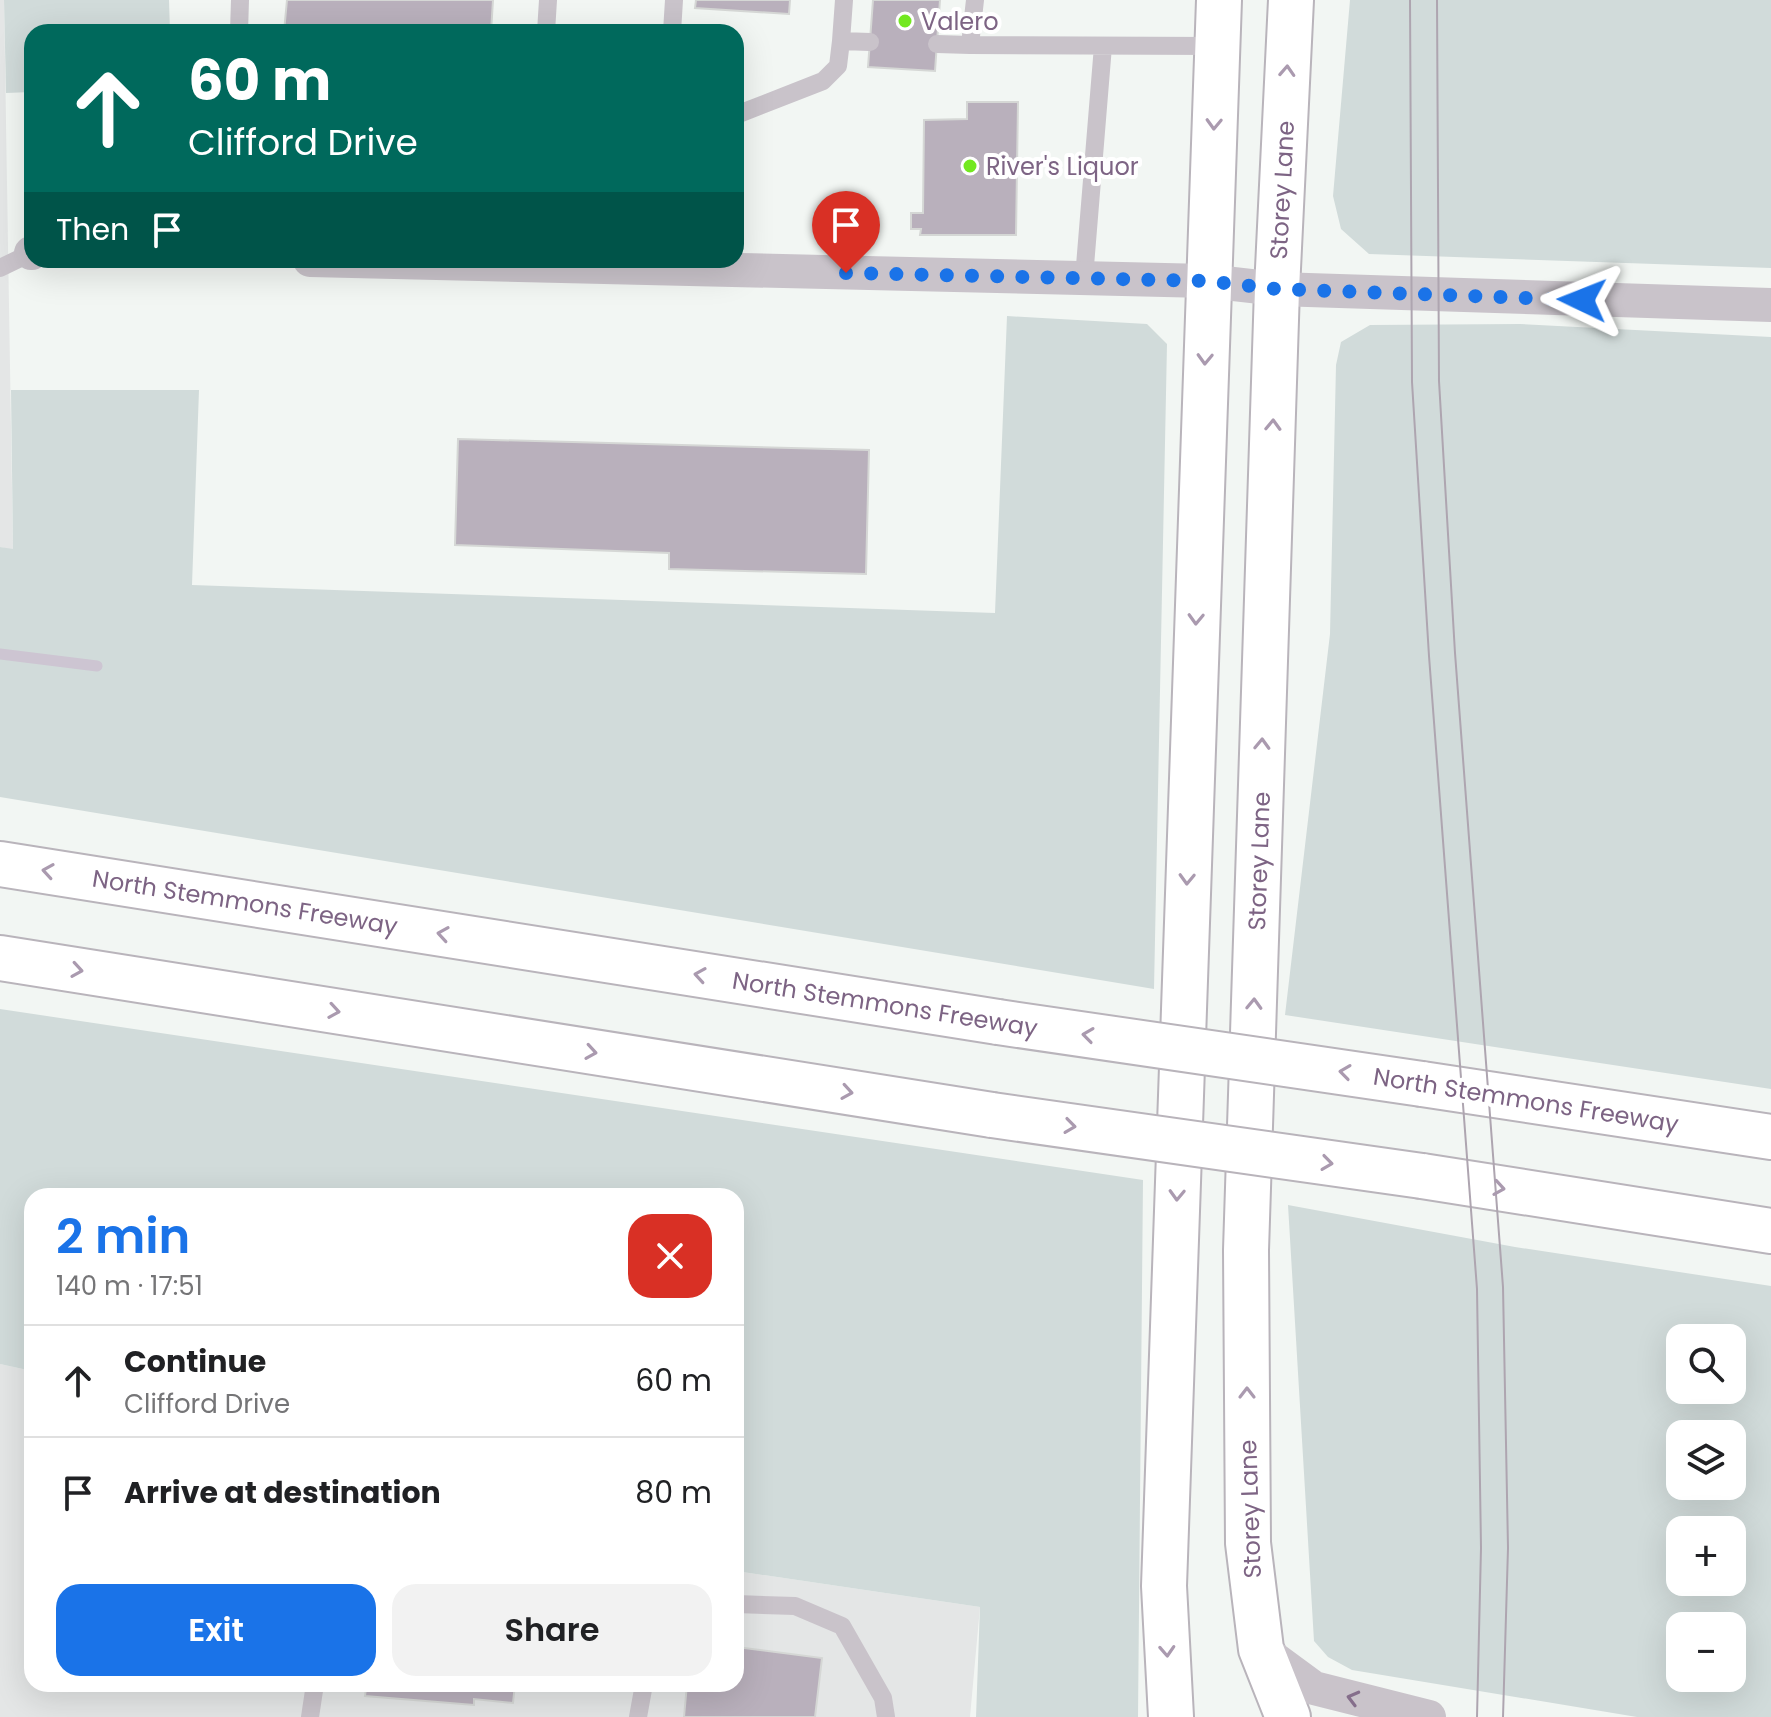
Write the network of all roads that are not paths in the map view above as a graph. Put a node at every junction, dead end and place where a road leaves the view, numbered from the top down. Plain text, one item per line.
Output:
1 (240, 0) edge
2 (548, 0) edge
3 (674, 0) edge
4 (844, 0) edge
5 (975, 0) edge
6 (1219, 0) edge
7 (1291, 0) edge
8 (239, 24) edge
9 (546, 24) edge
10 (672, 24) edge
11 (841, 41) junction
12 (870, 42) dead end
13 (937, 44) dead end
14 (970, 45) junction
15 (1103, 46) junction
16 (1217, 46) junction
17 (744, 112) edge
18 (24, 257) edge
19 (744, 267) edge
20 (0, 268) edge
21 (1084, 278) junction
22 (1207, 281) junction
23 (1277, 289) junction
24 (1771, 305) edge
25 (0, 864) edge
26 (0, 958) edge
27 (1771, 1137) edge
28 (1771, 1231) edge
29 (744, 1604) edge
30 (1261, 1649) junction
31 (314, 1692) edge
32 (643, 1692) edge
33 (310, 1717) edge
34 (638, 1717) edge
35 (886, 1717) edge
36 (1171, 1717) edge
37 (1288, 1717) edge
38 (1429, 1717) edge

1 - 8 lane
2 - 9 lane
3 - 10 lane
4 - 11 lane
5 - 14 lane
6 - 16 highway
23 -> 7 highway, Storey Lane
11 - 12 lane
11 - 17 lane
13 - 14 lane
14 - 15 lane
15 - 16 lane
15 - 21 lane
16 -> 22 highway
18 - 20 lane
19 - 21 street
21 - 22 street
22 - 23 street
22 -> 36 highway
23 - 24 street
30 -> 23 highway, Storey Lane
27 -> 25 highway, North Stemmons Freeway, bridge
26 -> 28 highway, bridge
29 - 35 lane
30 - 37 highway, Storey Lane
38 -> 30 street
31 - 33 lane
32 - 34 lane

